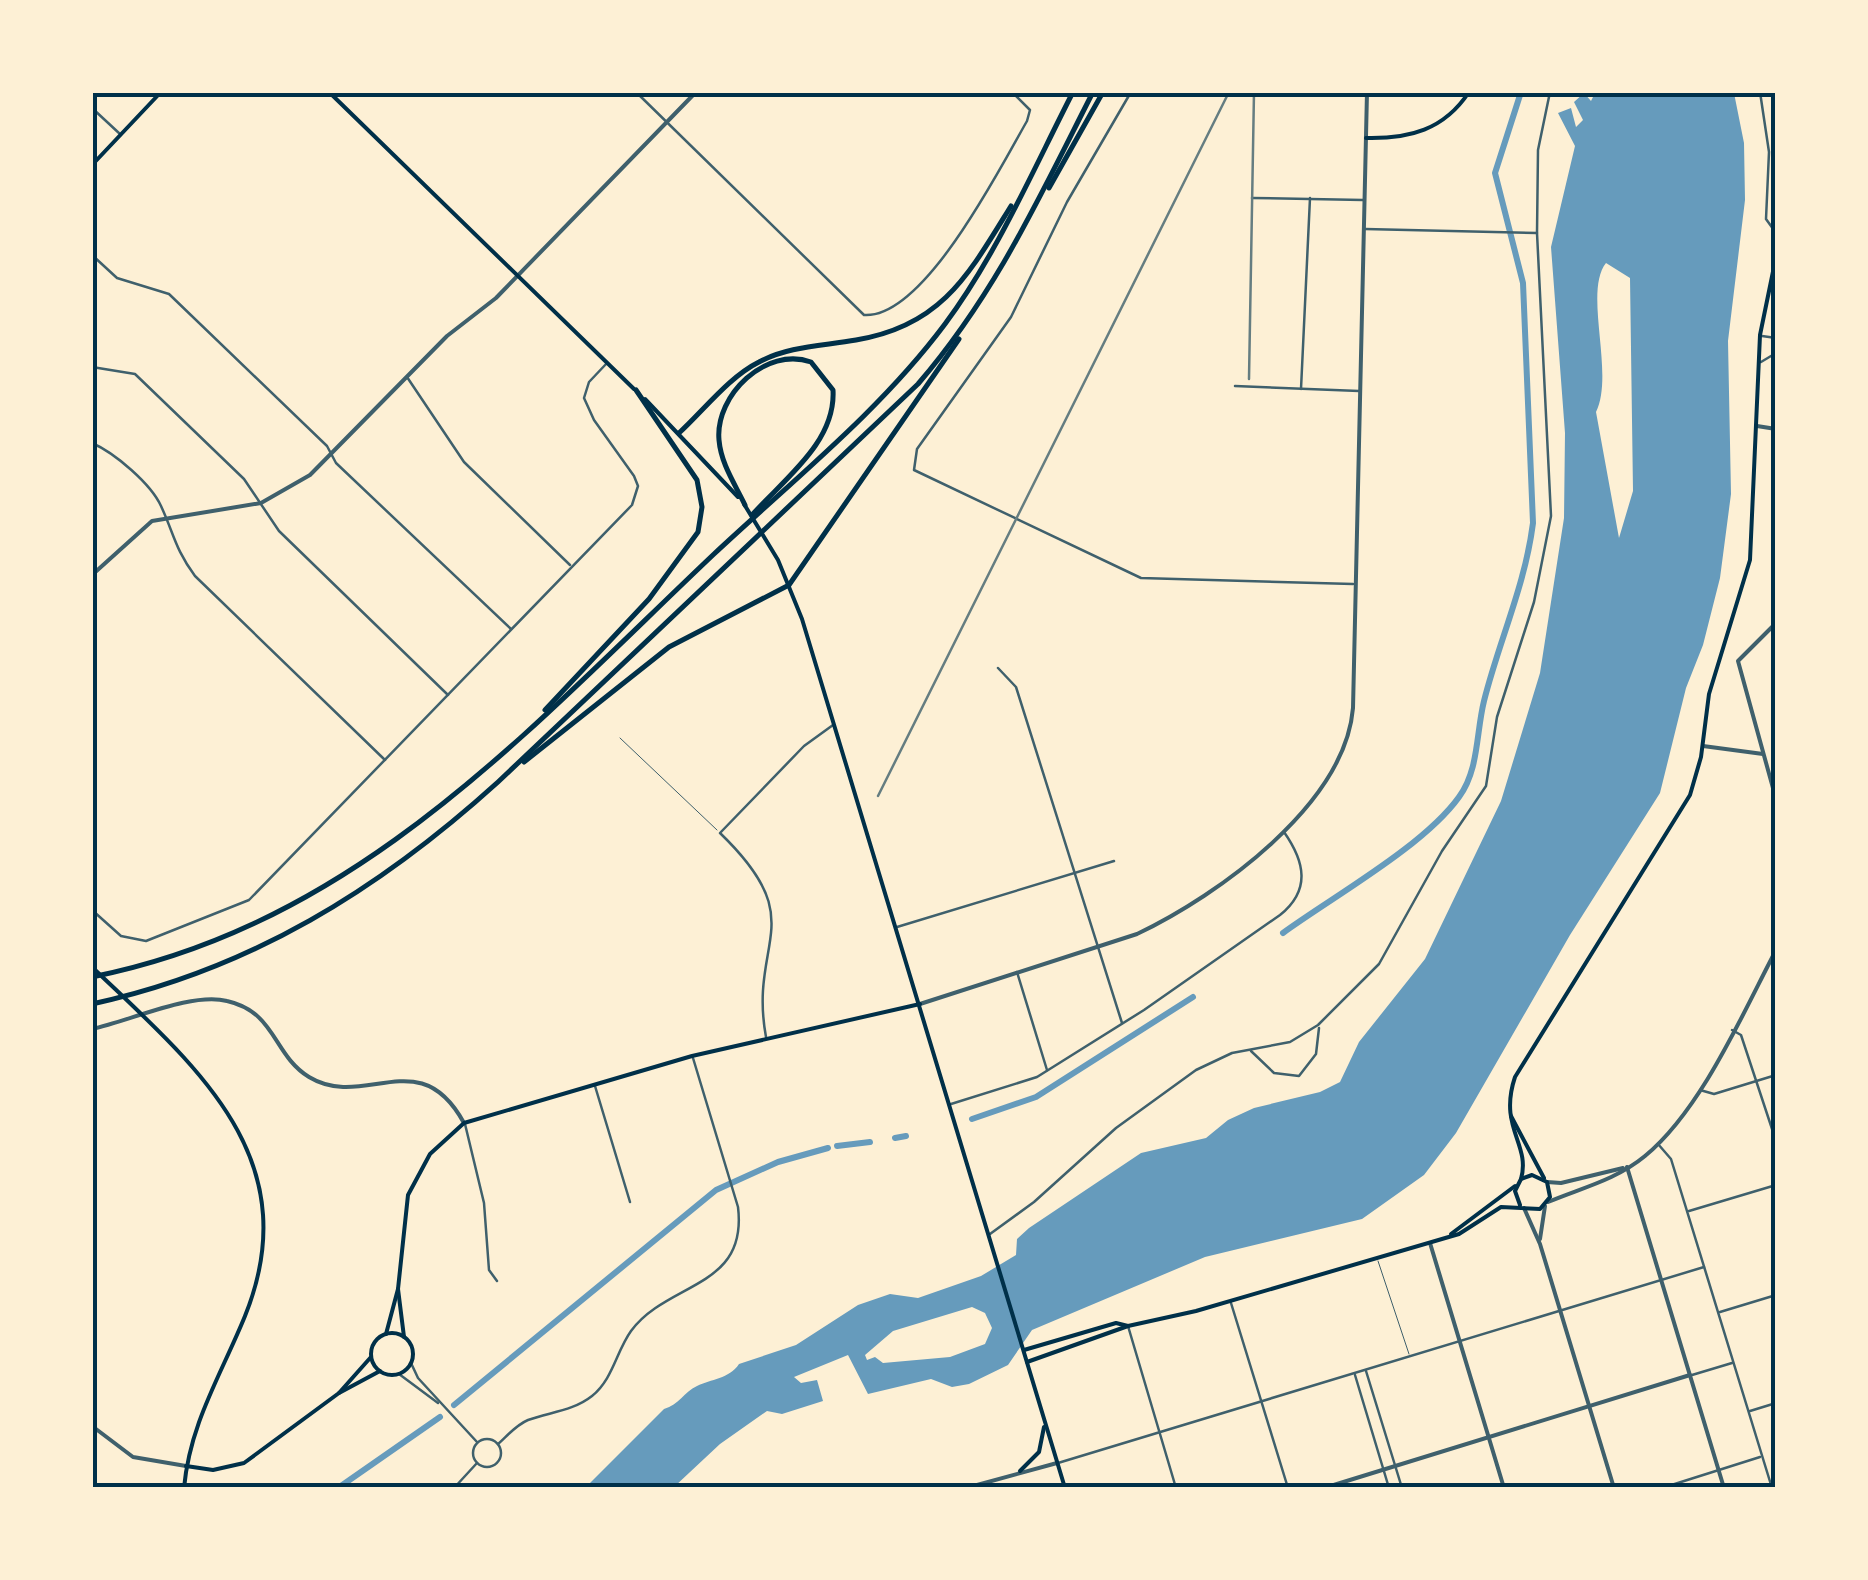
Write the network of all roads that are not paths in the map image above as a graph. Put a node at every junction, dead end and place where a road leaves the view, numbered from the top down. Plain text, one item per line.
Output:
1 (161, 92) edge
2 (329, 92) edge
3 (636, 92) edge
4 (696, 92) edge
5 (1012, 92) edge
6 (1072, 92) edge
7 (1092, 92) edge
8 (1103, 92) edge
9 (1131, 92) edge
10 (1367, 92) edge
11 (1468, 92) edge
12 (1550, 92) edge
13 (1760, 92) edge
14 (92, 108) edge
15 (666, 123) junction
16 (121, 135) junction
17 (1366, 138) junction
18 (92, 165) edge
19 (1036, 165) junction
20 (1252, 198) dead end
21 (1310, 198) junction
22 (1365, 200) junction
23 (1364, 230) junction
24 (1537, 234) junction
25 (1776, 234) edge
26 (1018, 243) junction
27 (92, 255) edge
28 (1776, 257) edge
29 (517, 276) junction
30 (1776, 279) edge
31 (1768, 292) junction
32 (974, 316) junction
33 (1760, 335) junction
34 (1776, 338) edge
35 (1776, 354) edge
36 (608, 362) junction
37 (1761, 362) junction
38 (92, 367) edge
39 (407, 377) junction
40 (1235, 386) dead end
41 (1301, 389) junction
42 (636, 390) junction
43 (1360, 392) junction
44 (1757, 426) junction
45 (1776, 429) edge
46 (679, 433) junction
47 (92, 443) edge
48 (332, 455) junction
49 (770, 498) junction
50 (261, 504) junction
51 (745, 505) junction
52 (166, 518) junction
53 (572, 566) junction
54 (92, 575) edge
55 (1356, 584) junction
56 (788, 585) junction
57 (1776, 623) edge
58 (510, 629) junction
59 (998, 668) dead end
60 (448, 695) junction
61 (833, 725) junction
62 (620, 738) dead end
63 (512, 745) junction
64 (1703, 746) junction
65 (1764, 754) junction
66 (386, 761) junction
67 (498, 782) junction
68 (1775, 795) edge
69 (1283, 830) junction
70 (720, 833) junction
71 (1114, 861) dead end
72 (1074, 874) junction
73 (92, 910) edge
74 (896, 928) junction
75 (1097, 947) junction
76 (1776, 950) edge
77 (1773, 962) edge
78 (92, 967) edge
79 (1016, 972) junction
80 (92, 977) edge
81 (92, 1004) edge
82 (920, 1004) junction
83 (1122, 1024) junction
84 (1318, 1024) junction
85 (92, 1029) edge
86 (1732, 1030) junction
87 (767, 1038) junction
88 (1250, 1050) junction
89 (692, 1056) junction
90 (1047, 1071) junction
91 (1776, 1075) edge
92 (1757, 1081) junction
93 (594, 1084) junction
94 (1699, 1090) junction
95 (951, 1104) junction
96 (1508, 1107) junction
97 (464, 1123) junction
98 (1776, 1141) edge
99 (1658, 1144) junction
100 (1628, 1167) junction
101 (1520, 1181) junction
102 (1546, 1182) junction
103 (1776, 1184) edge
104 (630, 1202) dead end
105 (1546, 1204) junction
106 (1522, 1207) junction
107 (1687, 1212) junction
108 (989, 1234) junction
109 (1451, 1234) junction
110 (1429, 1241) junction
111 (1540, 1244) junction
112 (1377, 1256) junction
113 (1704, 1266) junction
114 (1660, 1280) junction
115 (496, 1282) dead end
116 (398, 1290) junction
117 (1776, 1295) edge
118 (1230, 1302) junction
119 (1561, 1311) junction
120 (1718, 1313) junction
121 (1128, 1326) junction
122 (386, 1334) junction
123 (404, 1337) junction
124 (1460, 1342) junction
125 (1023, 1347) junction
126 (371, 1357) junction
127 (1410, 1357) junction
128 (411, 1362) junction
129 (1027, 1362) junction
130 (1734, 1362) junction
131 (1366, 1371) junction
132 (380, 1372) junction
133 (399, 1374) junction
134 (1355, 1374) junction
135 (1690, 1376) junction
136 (339, 1393) junction
137 (1262, 1401) junction
138 (1776, 1403) edge
139 (442, 1405) junction
140 (1590, 1406) junction
141 (1748, 1412) junction
142 (1045, 1422) junction
143 (92, 1426) edge
144 (1160, 1434) junction
145 (1490, 1436) junction
146 (478, 1442) junction
147 (498, 1444) junction
148 (1762, 1456) junction
149 (477, 1462) junction
150 (1057, 1462) junction
151 (186, 1466) junction
152 (1395, 1466) junction
153 (1384, 1469) junction
154 (1719, 1470) junction
155 (1020, 1471) junction
156 (184, 1488) edge
157 (454, 1488) edge
158 (966, 1488) edge
159 (1064, 1488) edge
160 (1176, 1488) edge
161 (1288, 1488) edge
162 (1324, 1488) edge
163 (1390, 1488) edge
164 (1402, 1488) edge
165 (1504, 1488) edge
166 (1614, 1488) edge
167 (1662, 1488) edge
168 (1724, 1488) edge
169 (1772, 1488) edge

1 - 16 main road
2 - 29 main road
3 - 15 street
4 - 15 street
5 - 15 street
6 - 19 highway
7 - 26 highway
8 - 26 highway
9 - 55 street
10 - 17 street
11 - 17 main road
12 - 24 street
13 - 25 street
14 - 16 street
15 - 29 street
16 - 18 main road
17 - 22 street
19 - 46 highway
19 - 49 highway
20 - 21 street
21 - 22 street
21 - 41 street
22 - 23 street
23 - 24 street
23 - 43 street
24 - 84 street
26 - 32 highway
27 - 48 street
28 - 31 main road
29 - 36 main road
29 - 39 street
30 - 31 main road
31 - 33 main road
32 - 56 highway
32 - 67 highway
33 - 34 street
33 - 37 main road
35 - 37 street
36 - 42 main road
36 - 53 street
37 - 44 main road
38 - 50 street
39 - 48 street
39 - 53 street
40 - 41 street
41 - 43 street
42 - 46 main road
42 - 63 highway
43 - 55 street
44 - 45 street
44 - 64 main road
46 - 51 main road
47 - 52 street
48 - 50 street
48 - 58 street
49 - 51 highway
49 - 63 highway
50 - 52 street
50 - 60 street
51 - 56 main road
52 - 54 street
52 - 66 street
53 - 58 street
55 - 69 street
56 - 61 main road
56 - 67 highway
57 - 65 street
58 - 60 street
59 - 72 street
60 - 66 street
61 - 70 street
61 - 74 main road
62 - 70 lane
63 - 80 highway
64 - 65 street
64 - 96 main road
65 - 68 street
66 - 73 street
67 - 81 highway
69 - 75 street
69 - 83 street
70 - 87 street
71 - 72 street
72 - 74 street
72 - 75 street
74 - 82 main road
75 - 79 street
75 - 83 street
76 - 77 street
77 - 86 street
78 - 151 main road
79 - 82 street
79 - 90 street
82 - 87 main road
82 - 95 main road
83 - 90 street
84 - 88 street
84 - 88 street
85 - 97 street
86 - 92 street
86 - 94 street
87 - 89 main road
88 - 108 street
89 - 93 main road
89 - 147 street
90 - 95 street
91 - 92 street
92 - 94 street
92 - 98 street
93 - 97 main road
93 - 104 street
94 - 99 street
95 - 108 main road
96 - 101 main road
96 - 102 main road
97 - 115 street
97 - 116 main road
99 - 100 street
99 - 107 street
100 - 102 street
100 - 105 street
100 - 114 street
101 - 102 main road
101 - 106 main road
101 - 109 main road
102 - 105 main road
103 - 107 street
105 - 106 main road
105 - 111 street
106 - 109 main road
106 - 111 street
107 - 113 street
108 - 125 main road
109 - 110 main road
110 - 112 main road
110 - 124 street
111 - 119 street
112 - 118 main road
112 - 127 lane
113 - 114 street
113 - 120 street
114 - 119 street
114 - 135 street
116 - 122 main road
116 - 123 main road
117 - 120 street
118 - 121 main road
118 - 137 street
119 - 124 street
119 - 140 street
120 - 130 street
121 - 125 main road
121 - 129 main road
121 - 144 street
122 - 123 main road
122 - 126 main road
123 - 128 main road
124 - 127 street
124 - 145 street
125 - 129 main road
126 - 132 main road
126 - 136 main road
127 - 131 street
128 - 133 main road
128 - 139 street
129 - 142 main road
130 - 135 street
130 - 141 street
131 - 134 street
131 - 152 street
132 - 133 main road
132 - 136 main road
133 - 139 street
134 - 137 street
134 - 153 street
135 - 140 street
135 - 154 street
136 - 151 main road
137 - 144 street
137 - 161 street
138 - 141 street
139 - 146 street
140 - 145 street
140 - 166 street
141 - 148 street
142 - 150 main road
142 - 155 main road
143 - 151 street
144 - 150 street
144 - 160 street
145 - 152 street
145 - 165 street
146 - 147 street
146 - 149 street
147 - 149 street
148 - 154 street
148 - 169 street
149 - 157 street
150 - 155 street
150 - 159 main road
151 - 156 main road
152 - 153 street
152 - 164 street
153 - 162 street
153 - 163 street
154 - 167 street
154 - 168 street
155 - 158 street

